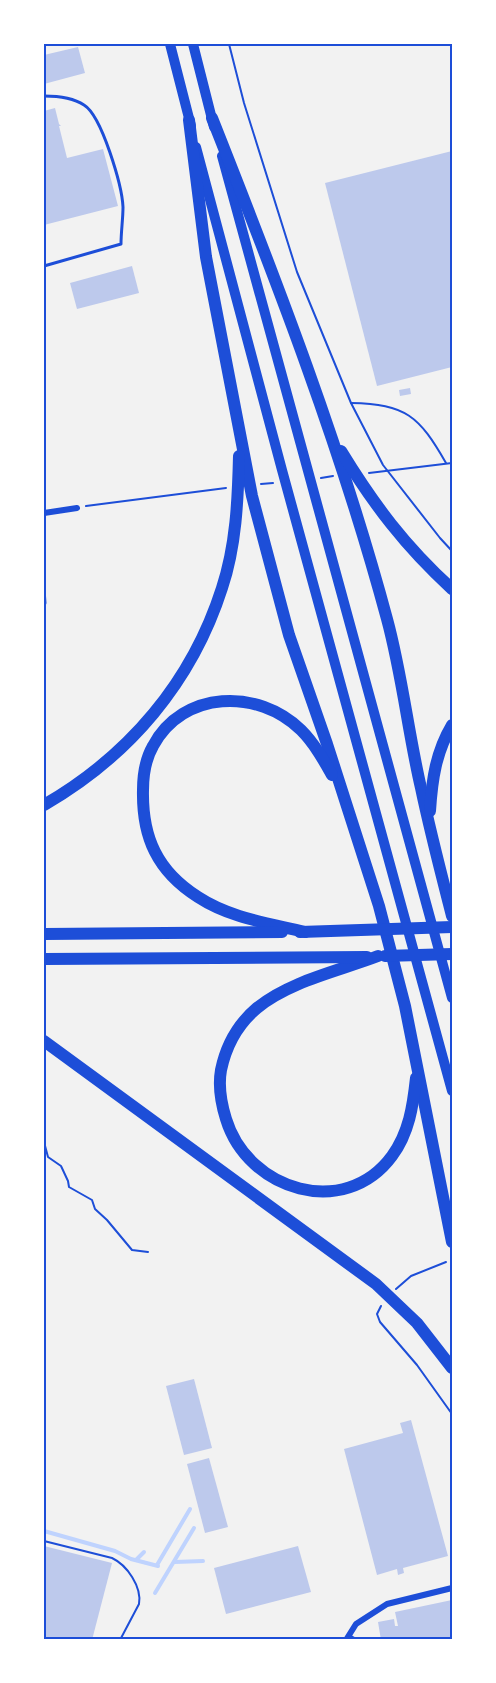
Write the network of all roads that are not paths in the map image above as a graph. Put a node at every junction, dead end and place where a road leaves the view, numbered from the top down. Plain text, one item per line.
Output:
1 (170, 44) edge
2 (194, 44) edge
3 (44, 96) edge
4 (212, 118) junction
5 (189, 120) junction
6 (44, 266) edge
7 (239, 434) junction
8 (330, 434) junction
9 (77, 507) road end
10 (44, 513) edge
11 (44, 589) edge
12 (453, 589) edge
13 (45, 603) dead end
14 (453, 724) edge
15 (344, 795) junction
16 (44, 805) edge
17 (429, 821) junction
18 (453, 916) edge
19 (453, 927) edge
20 (305, 932) junction
21 (44, 934) edge
22 (453, 954) edge
23 (378, 956) junction
24 (44, 959) edge
25 (453, 998) edge
26 (44, 1041) edge
27 (417, 1066) junction
28 (453, 1091) edge
29 (453, 1242) edge
30 (453, 1368) edge
31 (453, 1588) edge
32 (347, 1637) edge
33 (357, 1640) edge

1 - 5 highway
2 - 4 highway
3 - 6 lane
4 - 8 highway
4 - 25 highway
5 - 7 highway
5 - 28 highway
7 - 15 highway
7 - 16 highway
8 - 12 highway
8 - 17 highway
9 - 10 street
11 - 13 lane
14 - 17 highway
15 - 20 highway
15 - 27 highway
17 - 18 highway
19 - 20 highway
20 - 21 highway
22 - 23 highway
23 - 24 highway
23 - 27 highway
26 - 30 highway
27 - 29 highway
31 - 32 street
32 - 33 lane

